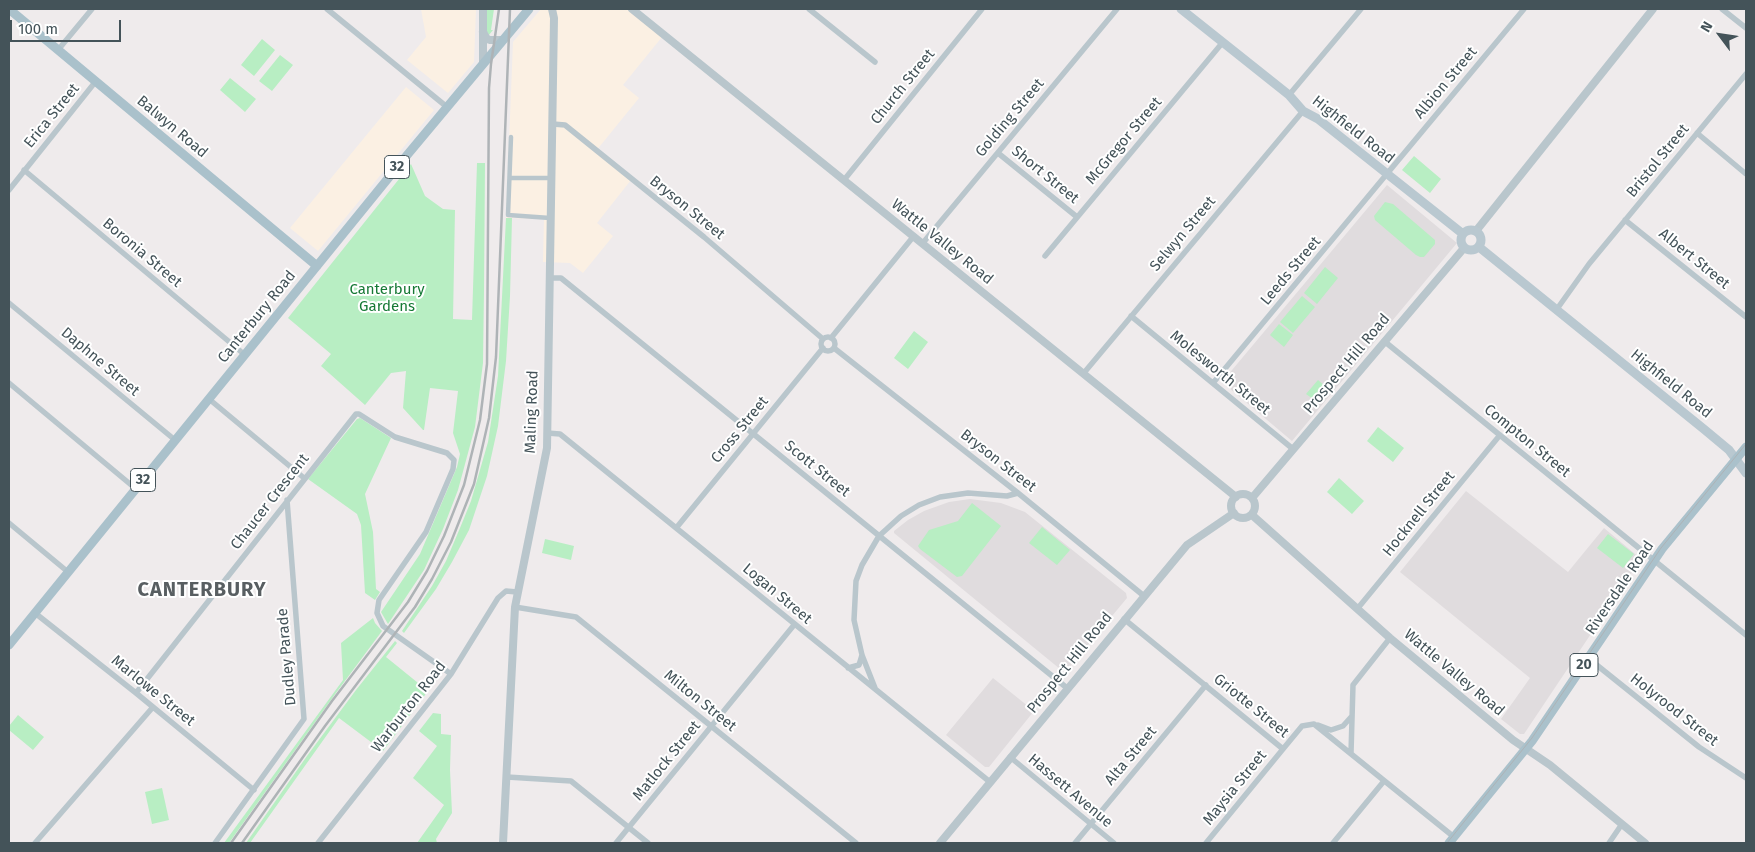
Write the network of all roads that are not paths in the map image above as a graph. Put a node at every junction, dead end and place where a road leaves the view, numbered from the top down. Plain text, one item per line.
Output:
1 (9, 9) edge
2 (92, 9) edge
3 (328, 9) edge
4 (483, 9) edge
5 (529, 9) edge
6 (552, 9) edge
7 (632, 9) edge
8 (810, 9) edge
9 (982, 9) edge
10 (1117, 9) edge
11 (1182, 9) edge
12 (1361, 9) edge
13 (1524, 9) edge
14 (1653, 9) edge
15 (1722, 9) edge
16 (1746, 28) edge
17 (483, 32) junction
18 (503, 40) junction
19 (1222, 42) junction
20 (58, 50) junction
21 (875, 62) dead end
22 (483, 64) junction
23 (1746, 74) edge
24 (96, 82) junction
25 (1290, 95) junction
26 (446, 107) junction
27 (1303, 110) junction
28 (553, 124) junction
29 (1697, 133) junction
30 (511, 137) dead end
31 (998, 153) junction
32 (24, 170) junction
33 (1387, 174) junction
34 (1746, 174) edge
35 (510, 178) junction
36 (552, 178) junction
37 (844, 180) junction
38 (9, 190) edge
39 (1077, 217) junction
40 (550, 218) junction
41 (1625, 220) junction
42 (1476, 231) junction
43 (1463, 234) junction
44 (913, 237) junction
45 (922, 244) junction
46 (1479, 247) junction
47 (1464, 248) junction
48 (1045, 256) dead end
49 (317, 266) junction
50 (549, 278) junction
51 (9, 303) edge
52 (1557, 309) junction
53 (1131, 316) junction
54 (1746, 317) edge
55 (831, 338) junction
56 (823, 339) junction
57 (1384, 341) junction
58 (823, 348) junction
59 (834, 348) junction
60 (245, 355) junction
61 (1084, 374) junction
62 (9, 383) edge
63 (1213, 383) junction
64 (209, 398) junction
65 (547, 433) junction
66 (754, 434) junction
67 (1500, 436) junction
68 (175, 440) junction
69 (1746, 447) edge
70 (1293, 449) junction
71 (1736, 460) junction
72 (1746, 472) edge
73 (304, 478) junction
74 (136, 489) junction
75 (1018, 493) junction
76 (1236, 497) junction
77 (1252, 498) junction
78 (287, 500) junction
79 (1234, 513) junction
80 (1252, 515) junction
81 (9, 523) edge
82 (677, 528) junction
83 (879, 536) junction
84 (1654, 560) junction
85 (68, 572) junction
86 (517, 592) junction
87 (1144, 596) junction
88 (515, 606) junction
89 (1358, 608) junction
90 (35, 613) junction
91 (1124, 619) junction
92 (794, 625) junction
93 (1746, 635) edge
94 (1390, 638) junction
95 (9, 645) edge
96 (862, 655) junction
97 (1588, 658) junction
98 (848, 668) junction
99 (451, 674) junction
100 (1206, 686) junction
101 (1067, 688) junction
102 (876, 690) junction
103 (136, 693) junction
104 (153, 707) junction
105 (1352, 716) junction
106 (1314, 724) junction
107 (712, 726) junction
108 (1284, 749) junction
109 (1526, 749) junction
110 (1351, 753) junction
111 (1010, 757) junction
112 (507, 777) junction
113 (1746, 778) edge
114 (1384, 781) junction
115 (990, 782) junction
116 (254, 790) junction
117 (1091, 824) junction
118 (1624, 826) junction
119 (629, 827) junction
120 (1452, 840) edge
121 (34, 843) edge
122 (215, 843) edge
123 (318, 843) edge
124 (503, 843) edge
125 (616, 843) edge
126 (648, 843) edge
127 (856, 843) edge
128 (940, 843) edge
129 (1075, 843) edge
130 (1114, 843) edge
131 (1206, 843) edge
132 (1333, 843) edge
133 (1610, 843) edge
134 (1645, 843) edge

1 - 20 main road, Balwyn Road
2 - 20 street
3 - 26 street
4 - 17 street
5 - 18 main road, Canterbury Road / 32
6 - 28 street, Maling Road
7 - 37 street, Wattle Valley Road
8 - 21 street
9 - 37 street, Church Street
10 - 31 street, Golding Street
11 - 19 main road, Highfield Road
12 - 25 street
13 - 33 street, Albion Street
14 - 42 street
15 - 16 street
17 - 18 street
17 - 22 street
18 - 22 main road, Canterbury Road / 32
19 - 25 main road, Highfield Road
19 - 39 street, McGregor Street
20 - 24 main road, Balwyn Road
22 - 26 main road, Canterbury Road / 32
23 - 29 street, Bristol Street
24 - 32 street, Erica Street
24 - 49 main road, Balwyn Road
25 - 27 main road, Highfield Road
26 - 49 main road, Canterbury Road / 32
27 - 33 main road, Highfield Road
27 - 53 street, Selwyn Street
28 - 36 street, Maling Road
28 - 56 street, Bryson Street
29 - 34 street
29 - 41 street, Bristol Street
30 - 35 street
31 - 39 street, Short Street
31 - 45 street, Golding Street
32 - 38 street, Erica Street
32 - 60 street, Boronia Street
33 - 43 main road, Highfield Road
33 - 63 street, Leeds Street
35 - 36 street
35 - 40 street
36 - 40 street, Maling Road
37 - 44 street, Wattle Valley Road
39 - 48 street, McGregor Street
40 - 50 street, Maling Road
41 - 52 street, Bristol Street
41 - 54 street, Albert Street
42 - 43 main road
42 - 46 main road
43 - 47 main road
44 - 45 street, Wattle Valley Road
44 - 55 street
45 - 61 street, Wattle Valley Road
46 - 47 main road
46 - 52 main road, Highfield Road
47 - 57 street, Prospect Hill Road
49 - 60 main road, Canterbury Road / 32
50 - 65 street, Maling Road
50 - 66 street, Scott Street
51 - 68 street, Daphne Street
52 - 71 main road, Highfield Road
53 - 61 street, Selwyn Street
53 - 63 street, Molesworth Street
55 - 56 street
55 - 59 street
56 - 58 street
57 - 67 street, Compton Street
57 - 70 street, Prospect Hill Road
58 - 59 street
58 - 66 street, Cross Street
59 - 75 street, Bryson Street
60 - 64 main road, Canterbury Road / 32
61 - 76 street, Wattle Valley Road
62 - 74 street
63 - 70 street, Molesworth Street
64 - 68 main road, Canterbury Road / 32
64 - 73 street
65 - 82 street, Logan Street
65 - 86 street, Maling Road
66 - 82 street, Cross Street
66 - 83 street, Scott Street
67 - 84 street, Compton Street
67 - 89 street, Hocknell Street
68 - 74 main road, Canterbury Road / 32
69 - 71 main road, Riversdale Road / 20
70 - 77 street, Prospect Hill Road
71 - 72 main road, Highfield Road
71 - 84 main road, Riversdale Road / 20
73 - 78 street, Chaucer Crescent
73 - 99 street, Chaucer Crescent
74 - 85 main road, Canterbury Road / 32
75 - 83 street
75 - 87 street, Bryson Street
76 - 77 street
76 - 79 street
77 - 80 street
78 - 103 street, Chaucer Crescent
78 - 116 street, Dudley Parade
79 - 80 street
79 - 87 street, Prospect Hill Road
80 - 89 street, Wattle Valley Road
81 - 85 street
82 - 92 street, Logan Street
83 - 96 street
83 - 101 street, Scott Street
84 - 93 street, Compton Street
84 - 97 main road, Riversdale Road / 20
85 - 90 main road, Canterbury Road / 32
86 - 88 street, Maling Road
86 - 99 street, Warburton Road
87 - 91 street, Prospect Hill Road
88 - 107 street, Milton Street
88 - 112 street, Maling Road
89 - 94 street, Wattle Valley Road
90 - 95 main road, Canterbury Road / 32
90 - 103 street, Marlowe Street
91 - 100 street, Griotte Street
91 - 101 street, Prospect Hill Road
92 - 98 street, Logan Street
92 - 107 street, Matlock Street
94 - 105 street
94 - 109 street, Wattle Valley Road
96 - 98 street
96 - 102 street
97 - 109 main road, Riversdale Road / 20
97 - 113 street, Holyrood Street
98 - 102 street, Logan Street
99 - 123 street, Warburton Road
100 - 108 street, Griotte Street
100 - 117 street, Alta Street
101 - 111 street, Prospect Hill Road
102 - 115 street, Logan Street
103 - 104 street, Marlowe Street
104 - 116 street, Marlowe Street
104 - 121 street
105 - 106 street
105 - 110 street
106 - 108 street, Griotte Street
106 - 110 street, Griotte Street
107 - 119 street, Matlock Street
107 - 127 street, Milton Street
108 - 131 street, Maysia Street
109 - 118 street, Wattle Valley Road
109 - 120 main road, Riversdale Road / 20
110 - 114 street, Griotte Street
111 - 115 street, Prospect Hill Road
111 - 117 street, Hassett Avenue
112 - 119 street
112 - 124 street, Maling Road
114 - 120 street, Griotte Street
114 - 132 street
115 - 128 street, Prospect Hill Road
116 - 122 street, Dudley Parade
117 - 129 street, Alta Street
117 - 130 street, Hassett Avenue
118 - 133 street
118 - 134 street, Wattle Valley Road
119 - 125 street, Matlock Street
119 - 126 street

